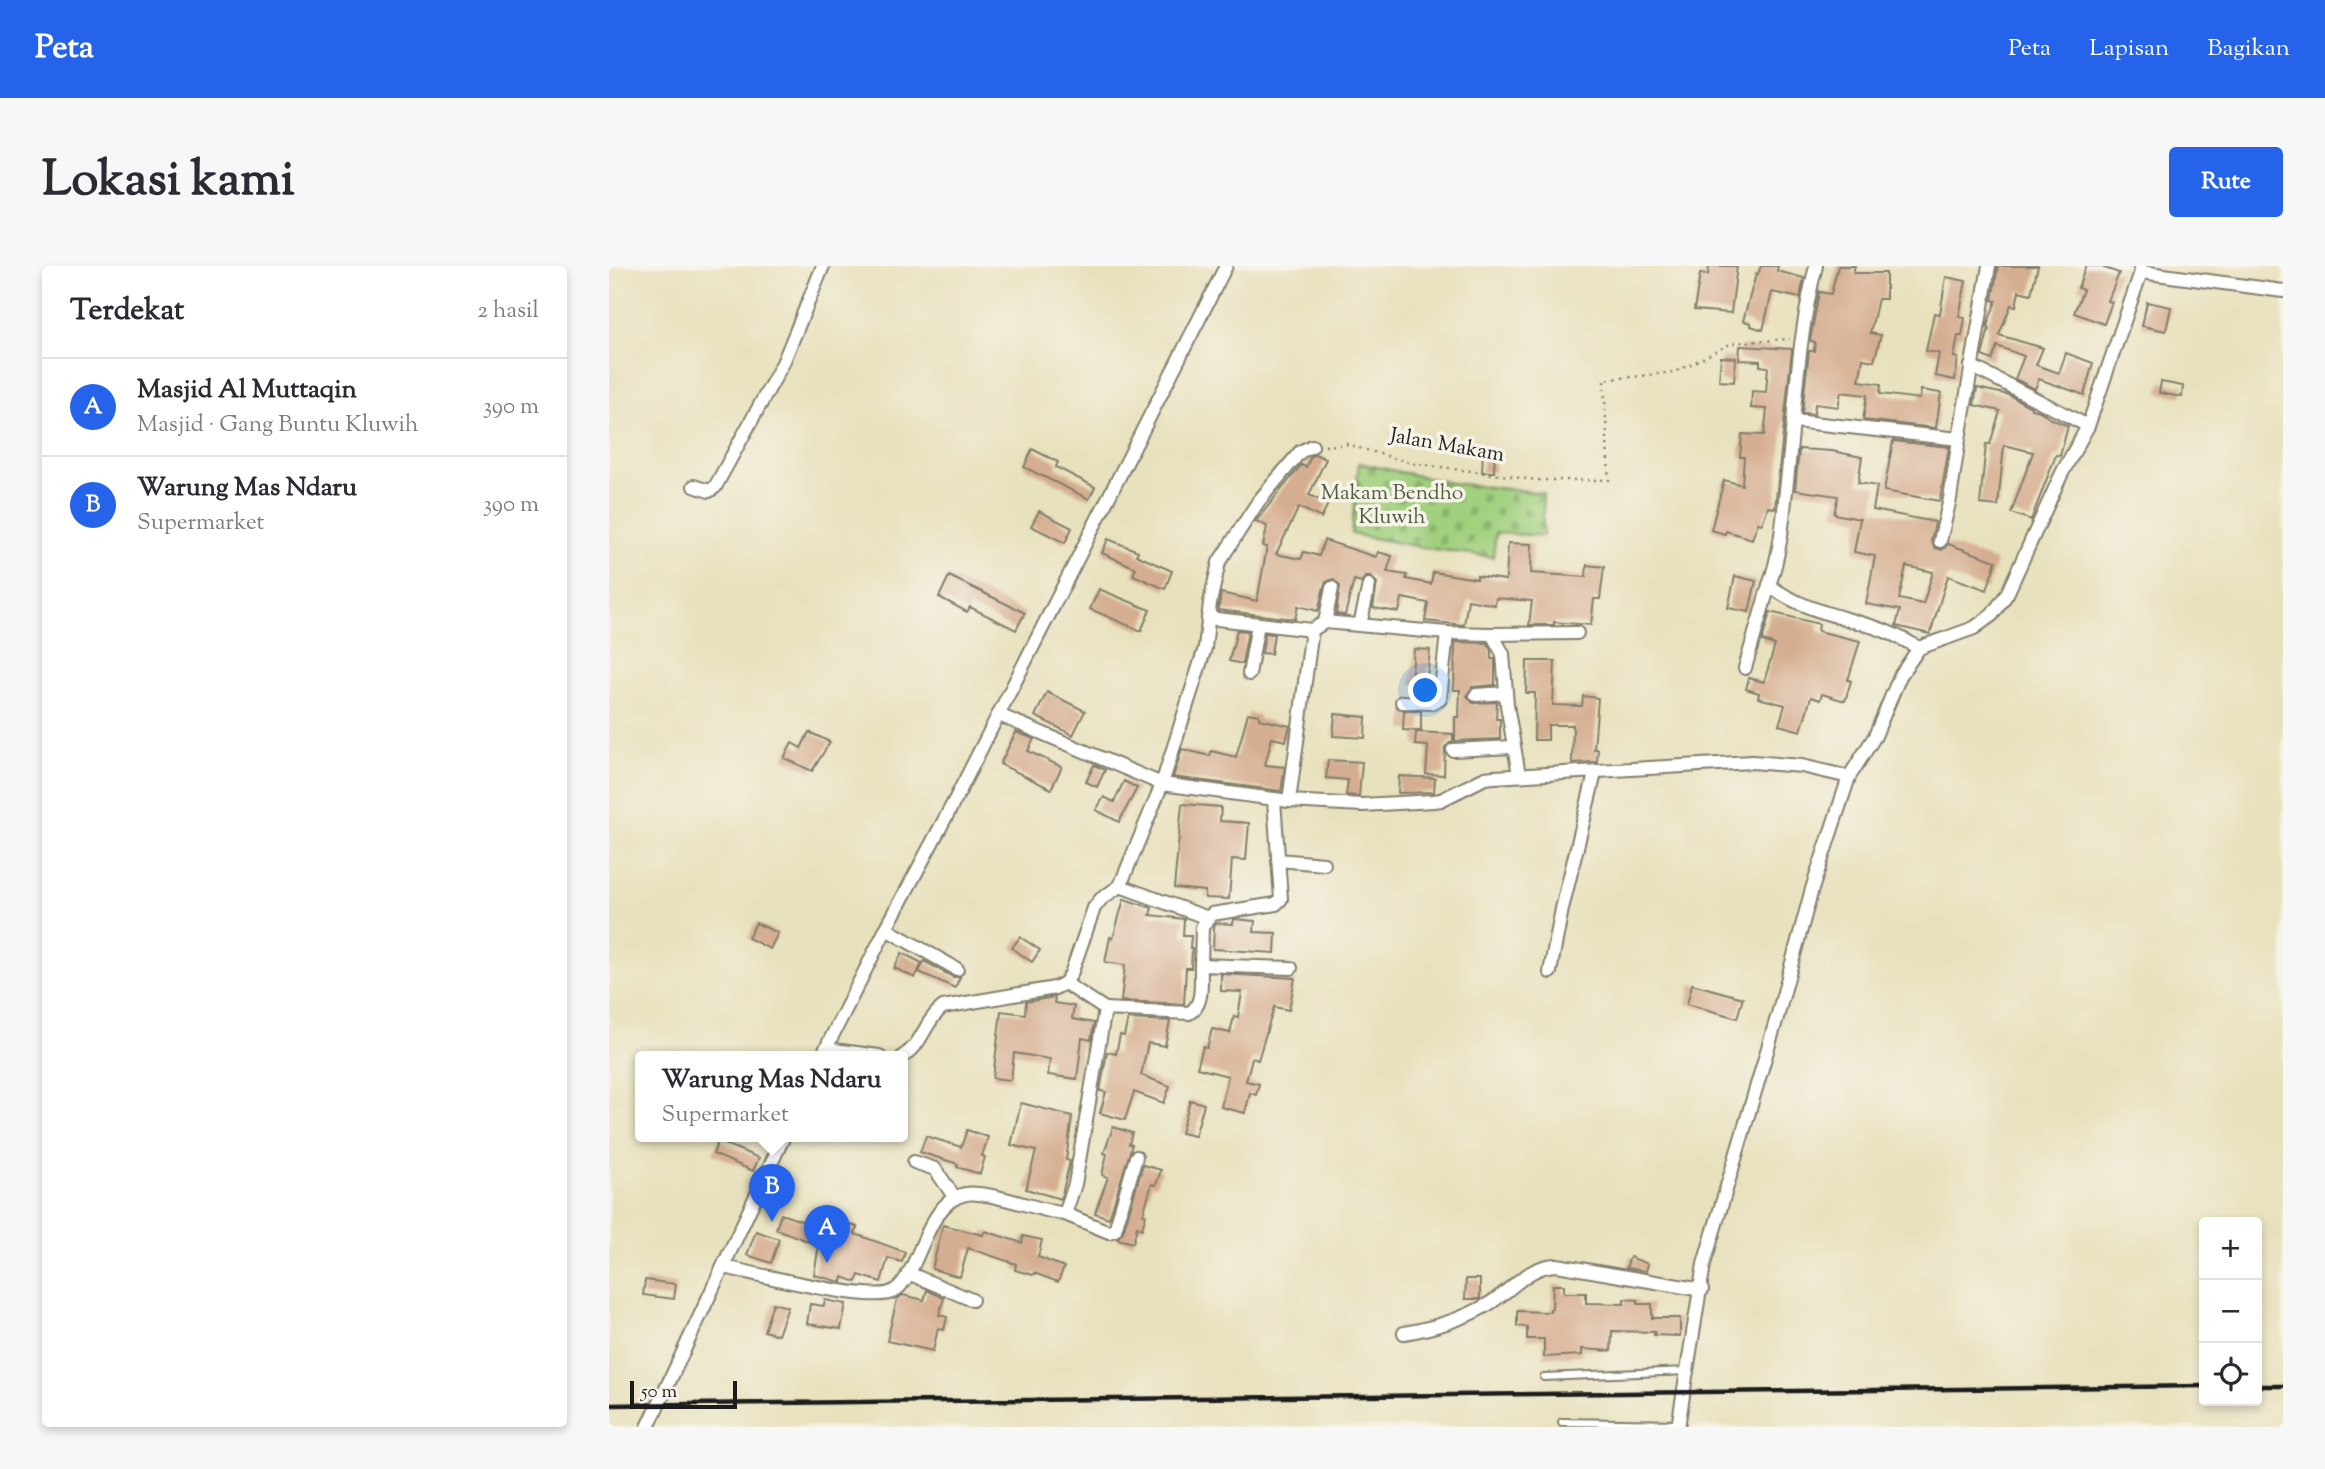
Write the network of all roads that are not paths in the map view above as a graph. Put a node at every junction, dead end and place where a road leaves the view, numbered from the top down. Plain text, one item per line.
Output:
1 (823, 266) edge
2 (1226, 266) edge
3 (1816, 266) edge
4 (1989, 266) edge
5 (2140, 269) edge
6 (2283, 290) edge
7 (1971, 366) junction
8 (1794, 421) junction
9 (2088, 426) junction
10 (1959, 439) junction
11 (1312, 446) road end
12 (694, 486) dead end
13 (1940, 541) dead end
14 (1369, 584) dead end
15 (1769, 585) junction
16 (1332, 588) dead end
17 (1208, 618) junction
18 (1325, 622) junction
19 (1258, 624) junction
20 (1360, 625) junction
21 (1312, 630) junction
22 (1447, 633) junction
23 (1577, 633) dead end
24 (1492, 634) junction
25 (1919, 648) junction
26 (1745, 667) dead end
27 (1249, 674) dead end
28 (1506, 693) junction
29 (1476, 695) dead end
30 (1402, 702) dead end
31 (999, 715) junction
32 (1513, 747) junction
33 (1453, 750) dead end
34 (1595, 773) junction
35 (1519, 775) junction
36 (1849, 777) junction
37 (1162, 784) junction
38 (1274, 800) junction
39 (1289, 802) junction
40 (1278, 860) junction
41 (1324, 864) dead end
42 (1120, 886) junction
43 (1208, 918) junction
44 (886, 929) junction
45 (1201, 965) junction
46 (1291, 968) dead end
47 (957, 969) dead end
48 (1550, 972) dead end
49 (1065, 983) junction
50 (1105, 1009) junction
51 (825, 1051) edge
52 (908, 1053) edge
53 (781, 1142) edge
54 (1136, 1157) dead end
55 (915, 1162) dead end
56 (955, 1198) junction
57 (1065, 1214) junction
58 (724, 1266) junction
59 (908, 1273) junction
60 (1702, 1290) junction
61 (972, 1300) dead end
62 (1404, 1333) dead end
63 (1687, 1371) junction
64 (1544, 1377) dead end
65 (1562, 1422) dead end
66 (1678, 1426) edge
67 (648, 1427) edge

1 - 12 street
2 - 31 street
3 - 8 street
4 - 7 street
5 - 6 street
5 - 9 street
7 - 9 street
7 - 10 street
8 - 10 street
8 - 15 street
9 - 25 street
10 - 13 street
11 - 17 street
14 - 20 street
15 - 25 street
15 - 26 street
16 - 18 street
17 - 19 street
17 - 37 street
18 - 20 street
18 - 21 street
19 - 21 street
19 - 27 street
20 - 22 street
21 - 39 street
22 - 24 street
22 - 30 street
23 - 24 street
24 - 28 street
25 - 36 street
28 - 29 street
28 - 32 street
31 - 37 street
31 - 44 street
32 - 33 street
32 - 35 street
34 - 35 street
34 - 36 street
34 - 48 street
35 - 39 street
36 - 60 street
37 - 38 street
37 - 42 street
38 - 39 street
38 - 40 street
40 - 41 street
40 - 43 street
42 - 43 street
42 - 49 street
43 - 45 street
44 - 47 street
44 - 51 street
45 - 46 street
45 - 50 street
49 - 50 street
49 - 52 street
50 - 57 street
53 - 58 street
54 - 57 street
55 - 56 street
56 - 57 street
56 - 59 street
58 - 59 street
58 - 67 street
59 - 61 street
60 - 62 street
60 - 63 street
63 - 64 lane
63 - 66 street
65 - 66 lane

